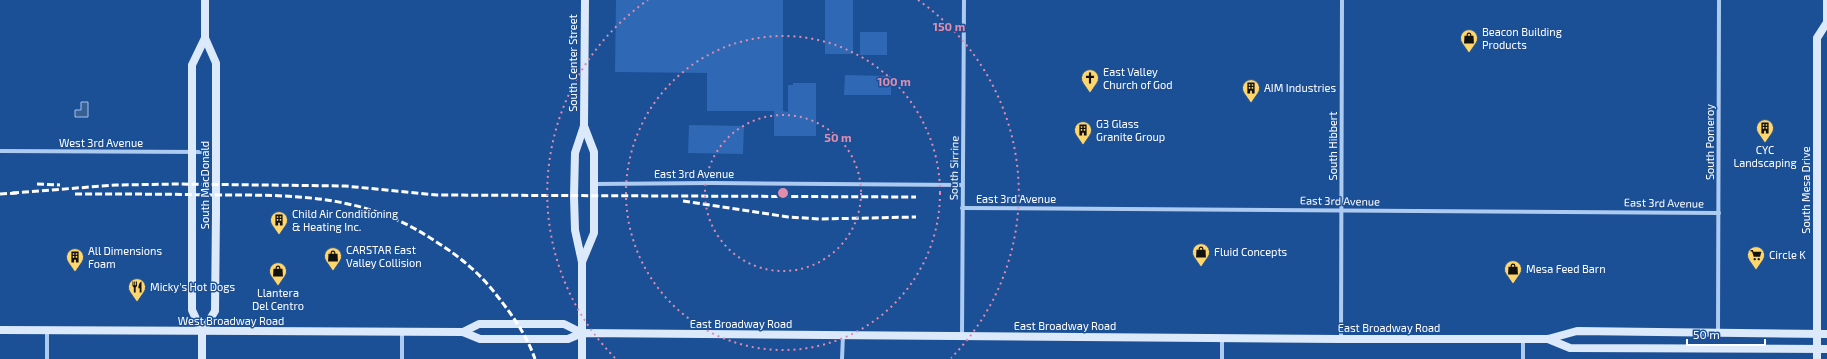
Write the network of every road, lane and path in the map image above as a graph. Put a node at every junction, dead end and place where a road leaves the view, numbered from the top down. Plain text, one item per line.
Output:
1 (205, 0) edge
2 (585, 0) edge
3 (964, 0) edge
4 (1342, 0) edge
5 (1719, 0) edge
6 (1826, 0) edge
7 (1827, 24) edge
8 (205, 38) junction
9 (584, 126) junction
10 (0, 151) edge
11 (203, 152) dead end
12 (192, 153) junction
13 (595, 184) junction
14 (962, 185) junction
15 (962, 208) junction
16 (1341, 210) junction
17 (1718, 213) junction
18 (582, 262) junction
19 (0, 330) edge
20 (47, 330) junction
21 (202, 332) junction
22 (402, 332) junction
23 (463, 332) junction
24 (1718, 332) junction
25 (582, 333) junction
26 (1817, 334) junction
27 (1827, 334) edge
28 (843, 335) junction
29 (962, 336) junction
30 (1222, 338) junction
31 (1341, 339) junction
32 (1523, 339) junction
33 (1548, 339) junction
34 (1817, 349) junction
35 (1827, 349) edge
36 (47, 359) edge
37 (202, 359) edge
38 (402, 359) edge
39 (582, 359) edge
40 (842, 359) edge
41 (1222, 359) edge
42 (1523, 359) edge
43 (1817, 359) edge

1 - 8 main road, South MacDonald
2 - 9 main road, South Center Street
3 - 14 street, South Sirrine
4 - 16 street, South Hibbert
5 - 17 street, South Pomeroy
6 - 7 main road, South Mesa Drive
7 - 26 main road, South Mesa Drive
8 - 12 main road, South MacDonald
8 - 21 main road, South MacDonald
9 - 13 main road, South Center Street
9 - 18 main road, South Center Street
10 - 12 street, West 3rd Avenue
11 - 12 street, West 3rd Avenue
12 - 21 main road, South MacDonald
13 - 14 street, East 3rd Avenue
13 - 18 main road, South Center Street
14 - 15 street, South Sirrine
15 - 16 street, East 3rd Avenue
15 - 29 street, South Sirrine
16 - 17 street, East 3rd Avenue
16 - 31 street, South Hibbert
17 - 24 street, South Pomeroy
18 - 25 main road, South Center Street
19 - 20 main road, West Broadway Road
20 - 21 main road, West Broadway Road
20 - 36 street
21 - 22 main road, West Broadway Road
21 - 37 main road, South MacDonald
22 - 23 main road, West Broadway Road
22 - 38 street
23 - 25 main road, West Broadway Road
23 - 25 main road, West Broadway Road
24 - 26 main road, East Broadway Road
24 - 33 main road, East Broadway Road
25 - 28 main road, East Broadway Road
25 - 39 main road, South Center Street
26 - 27 main road, East Broadway Road
26 - 34 main road, South Mesa Drive
28 - 29 main road, East Broadway Road
28 - 40 street
29 - 30 main road, East Broadway Road
30 - 31 main road, East Broadway Road
30 - 41 street
31 - 32 main road, East Broadway Road
32 - 33 main road, East Broadway Road
32 - 42 street
33 - 34 main road, East Broadway Road
34 - 35 main road, East Broadway Road
34 - 43 main road, South Mesa Drive

